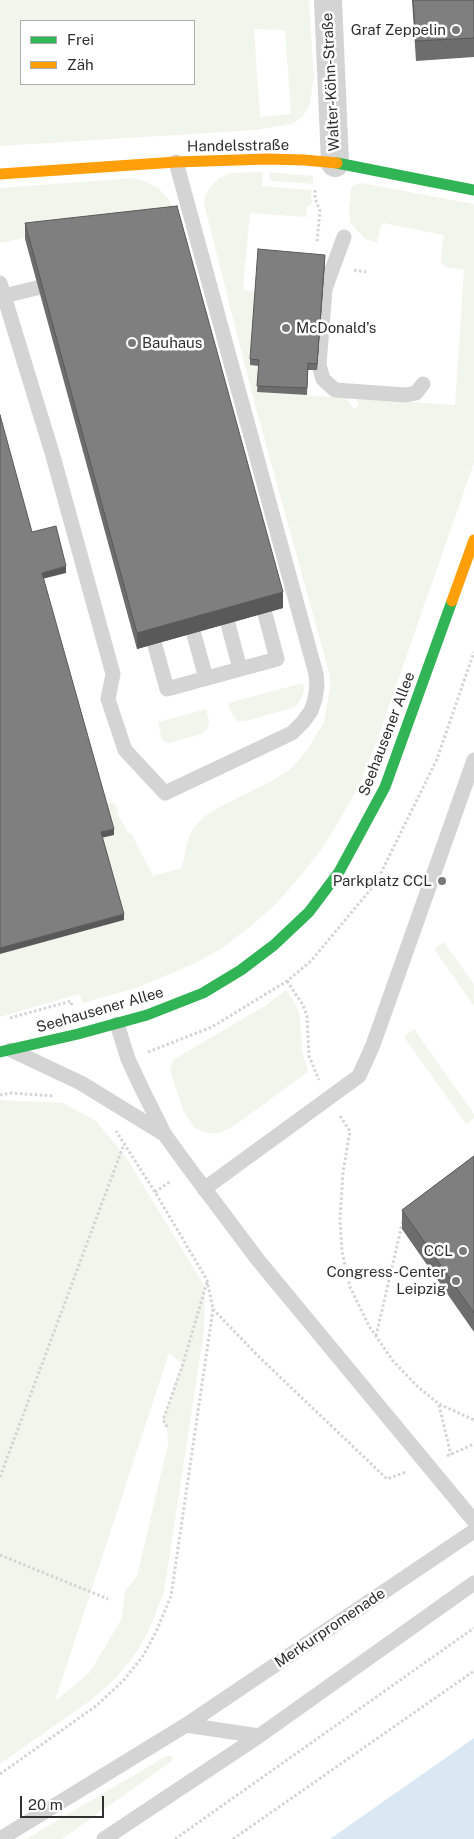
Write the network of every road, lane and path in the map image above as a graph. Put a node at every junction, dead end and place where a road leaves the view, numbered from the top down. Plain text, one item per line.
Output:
1 (328, 0) edge
2 (176, 162) junction
3 (335, 163) junction
4 (0, 174) edge
5 (474, 190) edge
6 (344, 237) dead end
7 (316, 250) dead end
8 (74, 279) edge
9 (1, 292) edge
10 (423, 384) dead end
11 (474, 540) edge
12 (256, 583) edge
13 (219, 592) edge
14 (185, 601) edge
15 (146, 611) edge
16 (240, 669) junction
17 (206, 678) junction
18 (474, 760) edge
19 (288, 981) dead end
20 (70, 1001) dead end
21 (9, 1019) dead end
22 (117, 1024) junction
23 (5, 1051) edge
24 (329, 1099) junction
25 (112, 1126) dead end
26 (165, 1135) junction
27 (124, 1144) junction
28 (204, 1189) junction
29 (402, 1220) edge
30 (207, 1280) junction
31 (212, 1308) junction
32 (376, 1336) junction
33 (439, 1404) junction
34 (474, 1420) edge
35 (167, 1427) dead end
36 (451, 1454) dead end
37 (379, 1471) dead end
38 (0, 1477) edge
39 (474, 1521) edge
40 (474, 1531) edge
41 (0, 1555) edge
42 (474, 1583) edge
43 (108, 1599) dead end
44 (474, 1628) edge
45 (474, 1671) edge
46 (186, 1725) junction
47 (259, 1736) junction
48 (0, 1774) edge
49 (0, 1839) edge
50 (104, 1839) edge
51 (175, 1839) edge
52 (233, 1839) edge

1 - 3 street, Walter-Köhn-Straße
2 - 3 main road, Handelsstraße
2 - 4 main road, Handelsstraße
2 - 9 lane
3 - 5 main road, Handelsstraße
3 - 7 path
6 - 10 lane
8 - 9 lane
11 - 22 main road, Seehausener Allee
12 - 16 lane
13 - 16 lane
14 - 17 lane
15 - 17 lane
16 - 17 lane
18 - 24 lane
19 - 24 path
20 - 21 path
22 - 23 main road, Seehausener Allee
22 - 26 lane
23 - 26 lane
24 - 28 lane
24 - 32 path
25 - 27 path
26 - 28 lane
27 - 30 path
27 - 38 path
28 - 39 lane
29 - 32 path
30 - 31 path
30 - 35 path
31 - 37 path
31 - 48 path
32 - 33 path
33 - 34 path
33 - 36 path
40 - 46 lane, Merkurpromenade
41 - 43 path
42 - 47 lane
44 - 51 path
45 - 52 path
46 - 47 lane
46 - 49 lane, Merkurpromenade
47 - 50 lane

